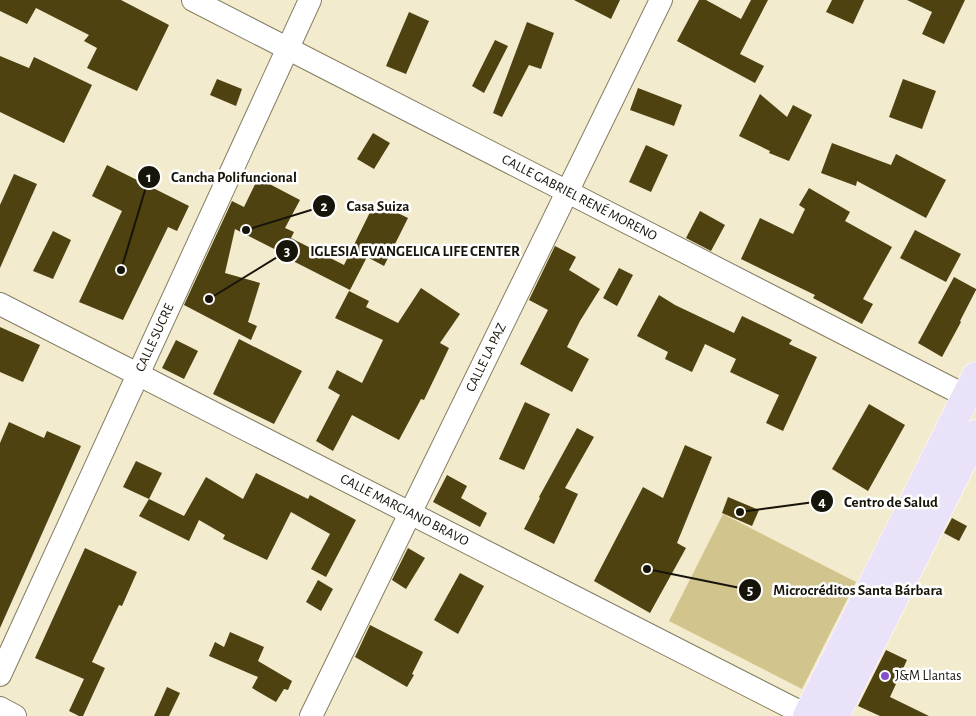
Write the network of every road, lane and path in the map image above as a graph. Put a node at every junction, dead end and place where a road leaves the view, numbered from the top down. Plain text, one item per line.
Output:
1 (193, 0) edge
2 (310, 0) edge
3 (661, 0) edge
4 (288, 48) junction
5 (567, 192) junction
6 (0, 304) edge
7 (138, 374) junction
8 (971, 386) edge
9 (976, 434) edge
10 (410, 513) junction
11 (0, 675) edge
12 (0, 708) edge
13 (16, 716) edge
14 (311, 716) edge
15 (807, 716) edge
16 (835, 716) edge

1 - 4 street, CALLE GABRIEL RENÉ MORENO
2 - 4 street, CALLE SUCRE
3 - 5 street, CALLE LA PAZ
4 - 5 street, CALLE GABRIEL RENÉ MORENO
4 - 7 street, CALLE SUCRE
5 - 8 street, CALLE GABRIEL RENÉ MORENO
5 - 10 street, CALLE LA PAZ
6 - 7 street, CALLE MARCIANO BRAVO
7 - 10 street, CALLE MARCIANO BRAVO
7 - 11 street, CALLE SUCRE
8 - 15 main road
9 - 16 main road
10 - 14 street, CALLE LA PAZ
10 - 15 street, CALLE MARCIANO BRAVO
12 - 13 street

